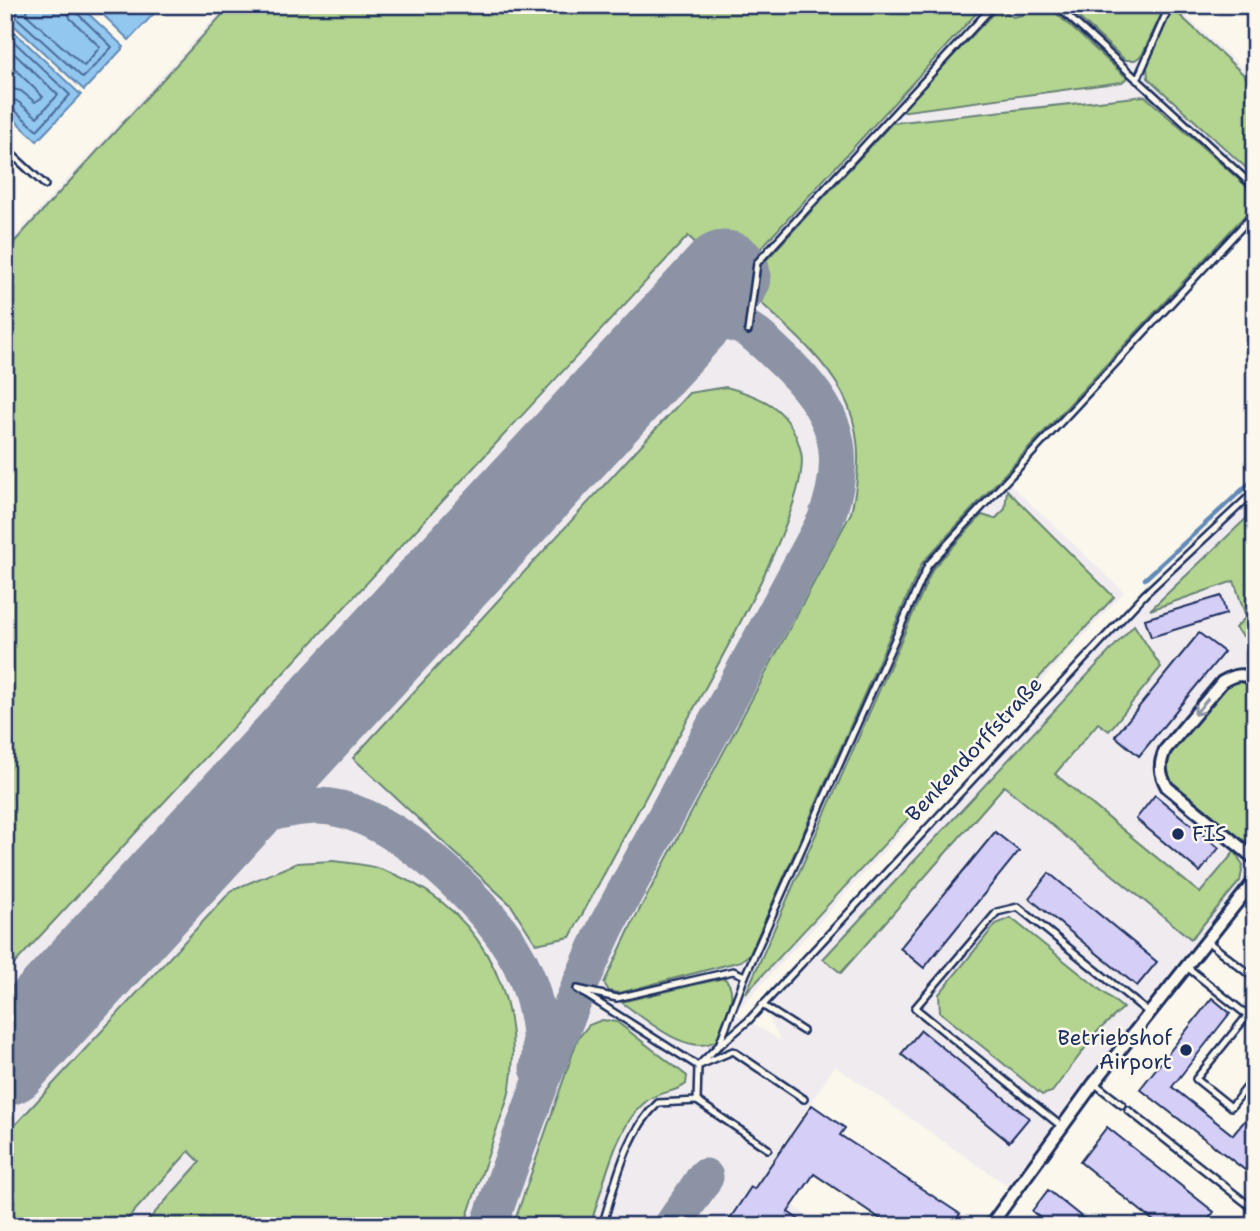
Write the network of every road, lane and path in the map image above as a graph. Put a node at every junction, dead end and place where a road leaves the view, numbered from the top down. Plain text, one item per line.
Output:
1 (994, 5) edge
2 (1056, 5) edge
3 (1171, 5) edge
4 (1137, 80) junction
5 (5, 148) edge
6 (45, 185) dead end
7 (1255, 196) edge
8 (748, 331) dead end
9 (1255, 491) edge
10 (1255, 680) edge
11 (1255, 859) edge
12 (1255, 880) edge
13 (1207, 940) junction
14 (1186, 966) junction
15 (745, 976) junction
16 (1255, 979) edge
17 (762, 1004) junction
18 (1255, 1006) edge
19 (1149, 1013) junction
20 (1247, 1015) junction
21 (803, 1031) dead end
22 (719, 1045) junction
23 (698, 1066) junction
24 (1255, 1077) edge
25 (1094, 1083) junction
26 (804, 1098) dead end
27 (697, 1101) junction
28 (1122, 1105) dead end
29 (1128, 1110) dead end
30 (1061, 1126) junction
31 (768, 1149) dead end
32 (1255, 1210) edge
33 (602, 1226) edge
34 (990, 1226) edge

1 - 8 lane
2 - 4 lane
3 - 4 lane
4 - 7 lane
5 - 6 lane
7 - 15 lane
9 - 17 lane, Benkendorffstraße
10 -> 11 street
12 - 13 street
13 - 14 street
13 - 16 lane
14 - 19 street
14 - 20 lane
15 - 22 lane
15 - 23 lane
17 - 21 lane
17 - 22 lane, Benkendorffstraße
18 - 20 lane
19 - 25 street
19 - 30 lane
20 - 24 lane
22 - 23 lane, Benkendorffstraße
23 - 26 lane
23 - 27 lane
25 - 28 lane
25 - 30 street
27 - 31 lane
27 - 33 lane
29 - 32 lane
30 - 34 street

